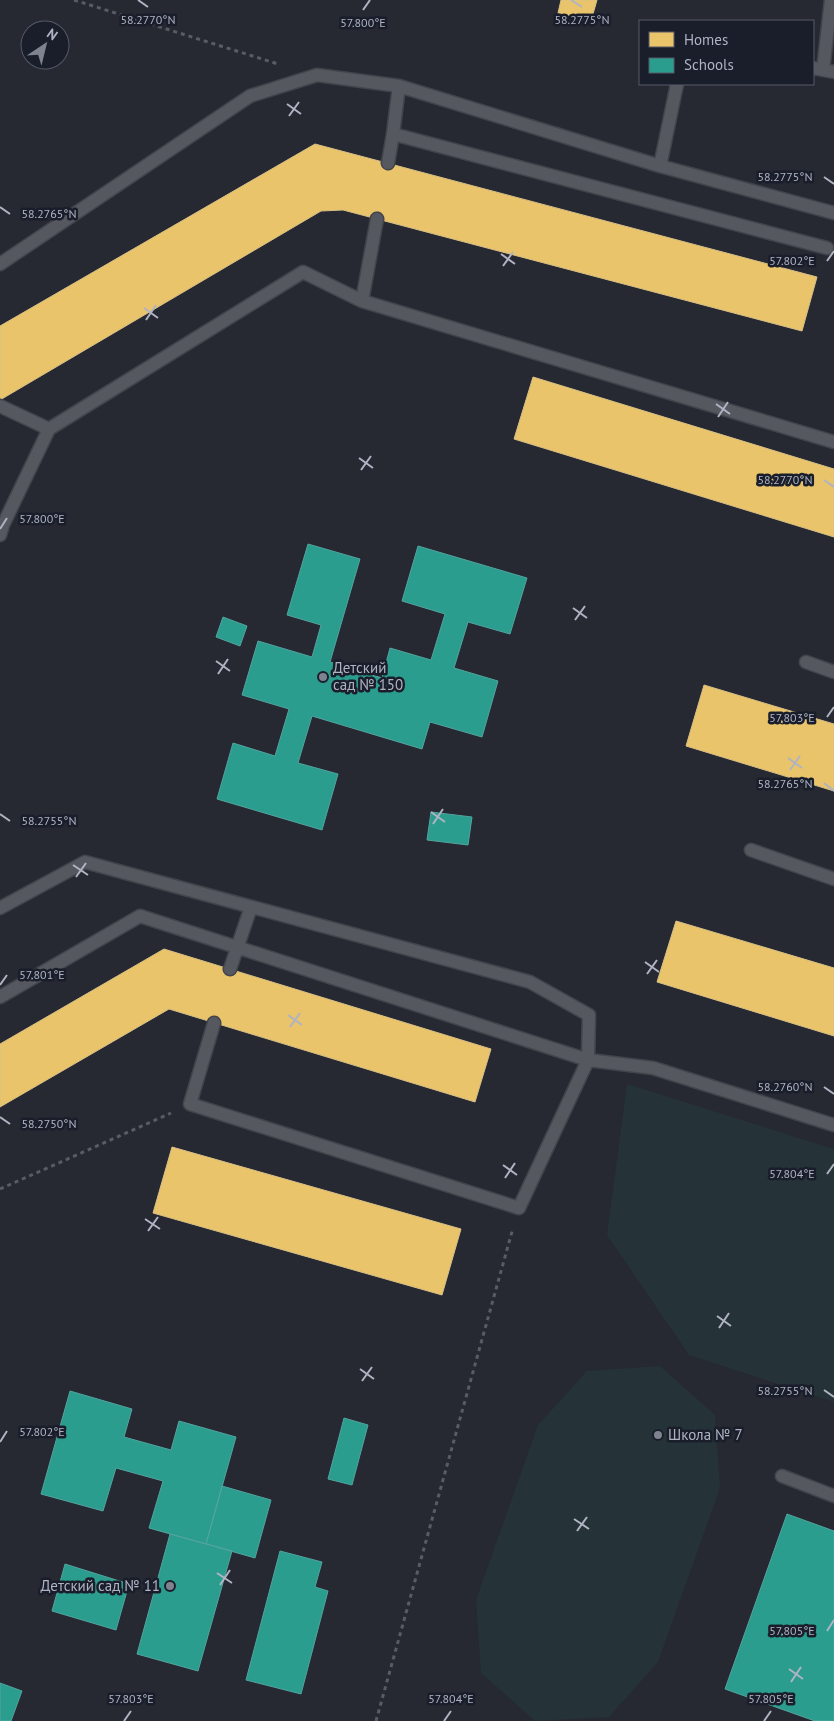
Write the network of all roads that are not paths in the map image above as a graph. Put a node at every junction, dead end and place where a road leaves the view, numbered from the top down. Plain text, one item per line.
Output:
1 (831, 0) edge
2 (823, 70) edge
3 (677, 85) edge
4 (398, 86) junction
5 (393, 134) junction
6 (388, 163) dead end
7 (660, 166) junction
8 (834, 213) edge
9 (377, 219) dead end
10 (827, 248) dead end
11 (0, 264) edge
12 (362, 301) junction
13 (0, 406) edge
14 (49, 429) junction
15 (834, 442) edge
16 (0, 535) edge
17 (806, 662) dead end
18 (834, 672) edge
19 (751, 850) dead end
20 (834, 879) edge
21 (251, 907) junction
22 (0, 908) edge
23 (237, 947) junction
24 (230, 969) dead end
25 (0, 997) edge
26 (214, 1023) dead end
27 (588, 1060) junction
28 (834, 1125) edge
29 (782, 1476) dead end
30 (834, 1496) edge

1 - 2 lane
3 - 7 lane
4 - 5 lane
4 - 7 lane
4 - 11 lane
5 - 6 lane
5 - 10 lane
7 - 8 lane
9 - 12 lane
12 - 14 lane
12 - 15 lane
13 - 14 lane
14 - 16 lane
17 - 18 lane
19 - 20 lane
21 - 22 lane
21 - 23 lane
21 - 27 lane
23 - 24 lane
23 - 25 lane
23 - 27 lane
26 - 27 lane
27 - 28 lane
29 - 30 lane

